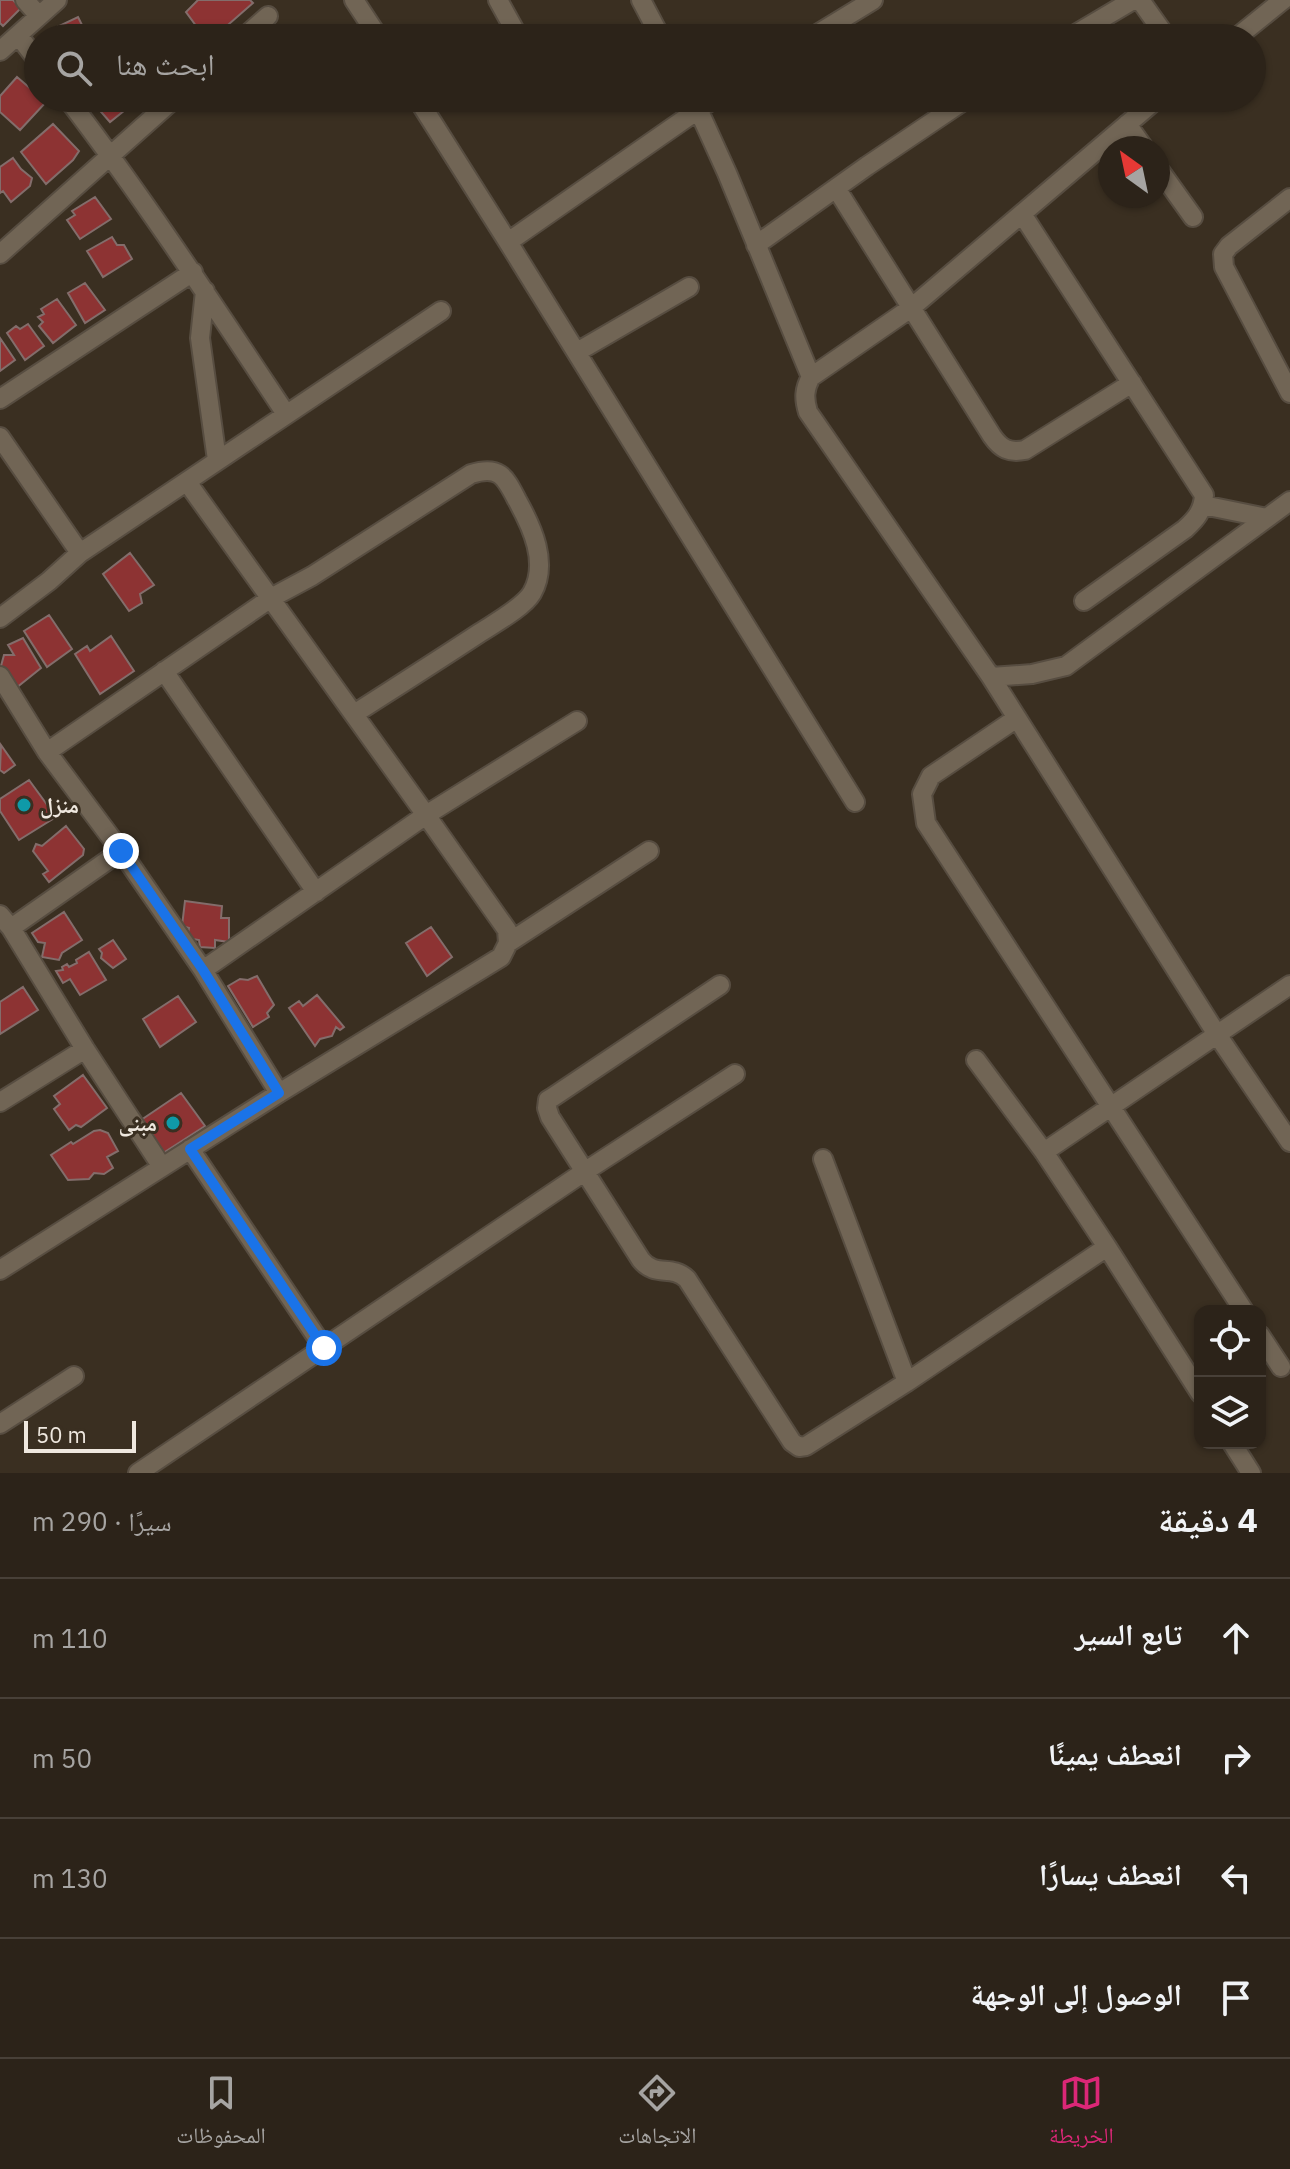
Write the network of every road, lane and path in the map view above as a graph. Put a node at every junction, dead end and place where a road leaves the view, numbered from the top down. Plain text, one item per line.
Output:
1 (25, 0) edge
2 (57, 0) edge
3 (354, 0) edge
4 (498, 0) edge
5 (641, 0) edge
6 (1133, 0) edge
7 (1140, 0) edge
8 (1283, 0) edge
9 (862, 3) edge
10 (39, 16) junction
11 (268, 16) dead end
12 (30, 24) edge
13 (259, 24) edge
14 (370, 24) edge
15 (511, 24) edge
16 (654, 24) edge
17 (831, 24) edge
18 (1093, 24) edge
19 (1157, 24) edge
20 (1253, 24) edge
21 (24, 30) edge
22 (18, 35) junction
23 (24, 43) edge
24 (0, 51) edge
25 (78, 112) edge
26 (159, 112) edge
27 (426, 112) edge
28 (687, 112) edge
29 (706, 112) edge
30 (947, 112) edge
31 (1141, 112) edge
32 (1127, 124) junction
33 (1136, 136) edge
34 (110, 155) junction
35 (1170, 185) edge
36 (836, 188) junction
37 (1290, 198) edge
38 (1022, 214) junction
39 (1193, 217) dead end
40 (508, 242) junction
41 (756, 245) junction
42 (0, 254) edge
43 (193, 272) junction
44 (689, 287) dead end
45 (205, 291) junction
46 (911, 308) junction
47 (441, 311) dead end
48 (577, 352) junction
49 (811, 377) junction
50 (1132, 383) junction
51 (1290, 393) edge
52 (0, 399) edge
53 (286, 414) junction
54 (0, 437) edge
55 (217, 460) junction
56 (187, 482) junction
57 (1290, 501) edge
58 (1203, 505) junction
59 (1267, 518) junction
60 (80, 553) junction
61 (271, 598) junction
62 (1084, 601) dead end
63 (0, 618) edge
64 (164, 671) junction
65 (991, 677) junction
66 (3, 688) edge
67 (354, 714) junction
68 (1017, 718) junction
69 (577, 721) dead end
70 (47, 752) junction
71 (855, 802) dead end
72 (426, 815) junction
73 (121, 851) junction
74 (649, 851) dead end
75 (316, 892) junction
76 (5, 922) edge
77 (508, 943) junction
78 (203, 970) junction
79 (720, 985) dead end
80 (1288, 992) edge
81 (1216, 1033) junction
82 (85, 1049) junction
83 (976, 1060) dead end
84 (735, 1074) dead end
85 (279, 1093) junction
86 (0, 1102) edge
87 (1110, 1108) junction
88 (1290, 1142) edge
89 (190, 1149) junction
90 (1044, 1152) junction
91 (823, 1159) dead end
92 (162, 1167) junction
93 (584, 1172) junction
94 (1107, 1247) junction
95 (0, 1270) edge
96 (1240, 1305) edge
97 (1266, 1344) edge
98 (324, 1348) junction
99 (1281, 1367) dead end
100 (74, 1376) dead end
101 (907, 1382) junction
102 (1194, 1384) edge
103 (0, 1424) edge
104 (1236, 1449) edge
105 (138, 1473) edge
106 (1251, 1473) edge

1 - 10 street
2 - 10 street
3 - 14 street
4 - 15 street
5 - 16 street
6 - 18 street
7 - 19 street
8 - 20 street
9 - 17 street
10 - 12 street
11 - 13 street
21 - 22 street
22 - 23 street
22 - 24 street
25 - 34 street
26 - 34 street
27 - 40 street
28 - 40 street
29 - 41 street
30 - 36 street
31 - 32 street
32 - 33 street
32 - 38 street
34 - 42 street
34 - 43 street
35 - 39 street
36 - 41 street
36 - 46 street
37 - 51 street
38 - 46 street
38 - 50 street
40 - 48 street
41 - 49 street
43 - 45 street
43 - 52 street
44 - 48 street
45 - 53 street
45 - 55 street
46 - 49 street
46 - 50 street
47 - 53 street
48 - 71 street
49 - 65 street
50 - 58 street
53 - 55 street
54 - 60 street
55 - 56 street
56 - 60 street
56 - 61 street
57 - 59 street
58 - 59 street
58 - 62 street
59 - 65 street
60 - 63 street
61 - 64 street
61 - 67 street
61 - 67 street
64 - 70 street
64 - 75 street
65 - 68 street
66 - 70 street
67 - 72 street
68 - 81 street
68 - 87 street
69 - 72 street
70 - 73 street
72 - 75 street
72 - 77 street
73 - 76 street
73 - 78 street
74 - 77 street
75 - 78 street
76 - 82 street
77 - 85 street
78 - 85 street
79 - 93 street
80 - 81 street
81 - 87 street
81 - 88 street
82 - 86 street
82 - 92 street
83 - 90 street
84 - 93 street
85 - 89 street
87 - 90 street
87 - 96 street
89 - 92 street
89 - 98 street
90 - 94 street
91 - 101 street
92 - 95 street
93 - 98 street
93 - 101 street
94 - 101 street
94 - 102 street
97 - 99 street
98 - 105 street
100 - 103 street
104 - 106 street

